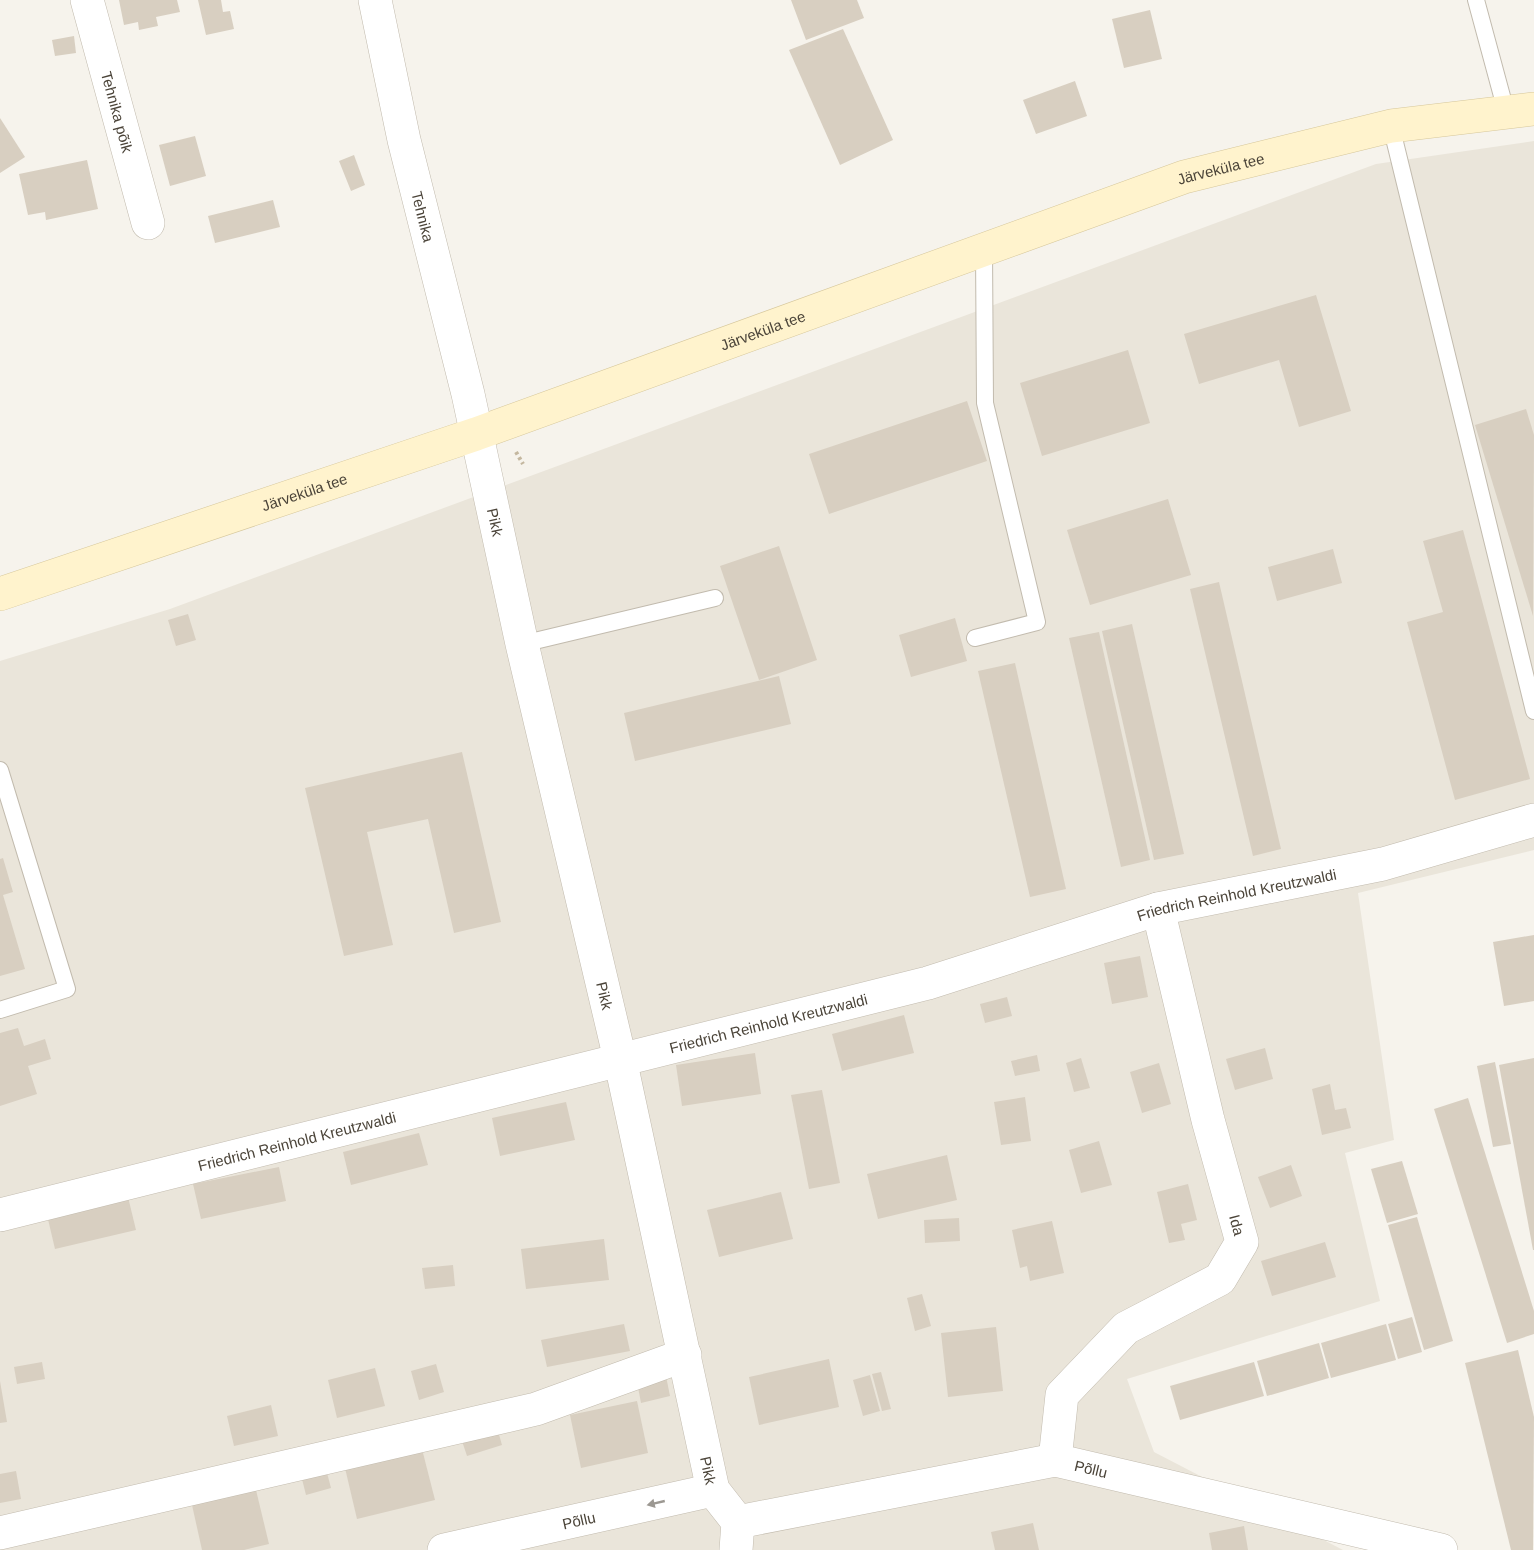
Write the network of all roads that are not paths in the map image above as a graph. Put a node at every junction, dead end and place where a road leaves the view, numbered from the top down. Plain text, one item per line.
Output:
1 (87, 0) edge
2 (375, 0) edge
3 (1476, 0) edge
4 (1520, 110) edge
5 (1391, 126) junction
6 (148, 223) dead end
7 (984, 249) junction
8 (477, 434) junction
9 (0, 594) edge
10 (715, 598) dead end
11 (975, 638) dead end
12 (522, 644) junction
13 (1534, 711) edge
14 (0, 770) edge
15 (1534, 820) edge
16 (1158, 909) junction
17 (0, 1010) edge
18 (620, 1059) junction
19 (0, 1215) edge
20 (685, 1355) junction
21 (1055, 1460) junction
22 (713, 1490) junction
23 (0, 1533) edge
24 (737, 1536) edge
25 (444, 1550) edge
26 (1441, 1550) edge

1 - 6 street, Tehnika põik
2 - 8 street, Tehnika
3 - 4 lane
4 - 5 main road, Järveküla tee
5 - 7 main road, Järveküla tee
5 - 13 lane
7 - 8 main road, Järveküla tee
7 - 11 lane
8 - 9 main road, Järveküla tee
8 - 12 street, Pikk
10 - 12 lane
12 - 18 street, Pikk
14 - 17 lane
15 - 16 street, Friedrich Reinhold Kreutzwaldi
16 - 18 street, Friedrich Reinhold Kreutzwaldi
16 - 21 street, Ida
18 - 19 street, Friedrich Reinhold Kreutzwaldi
18 - 20 street, Pikk
20 - 22 street, Pikk
20 - 23 street
21 - 24 street, Põllu
21 - 26 street, Põllu
22 - 24 street, Pikk
22 -> 25 street, Põllu

